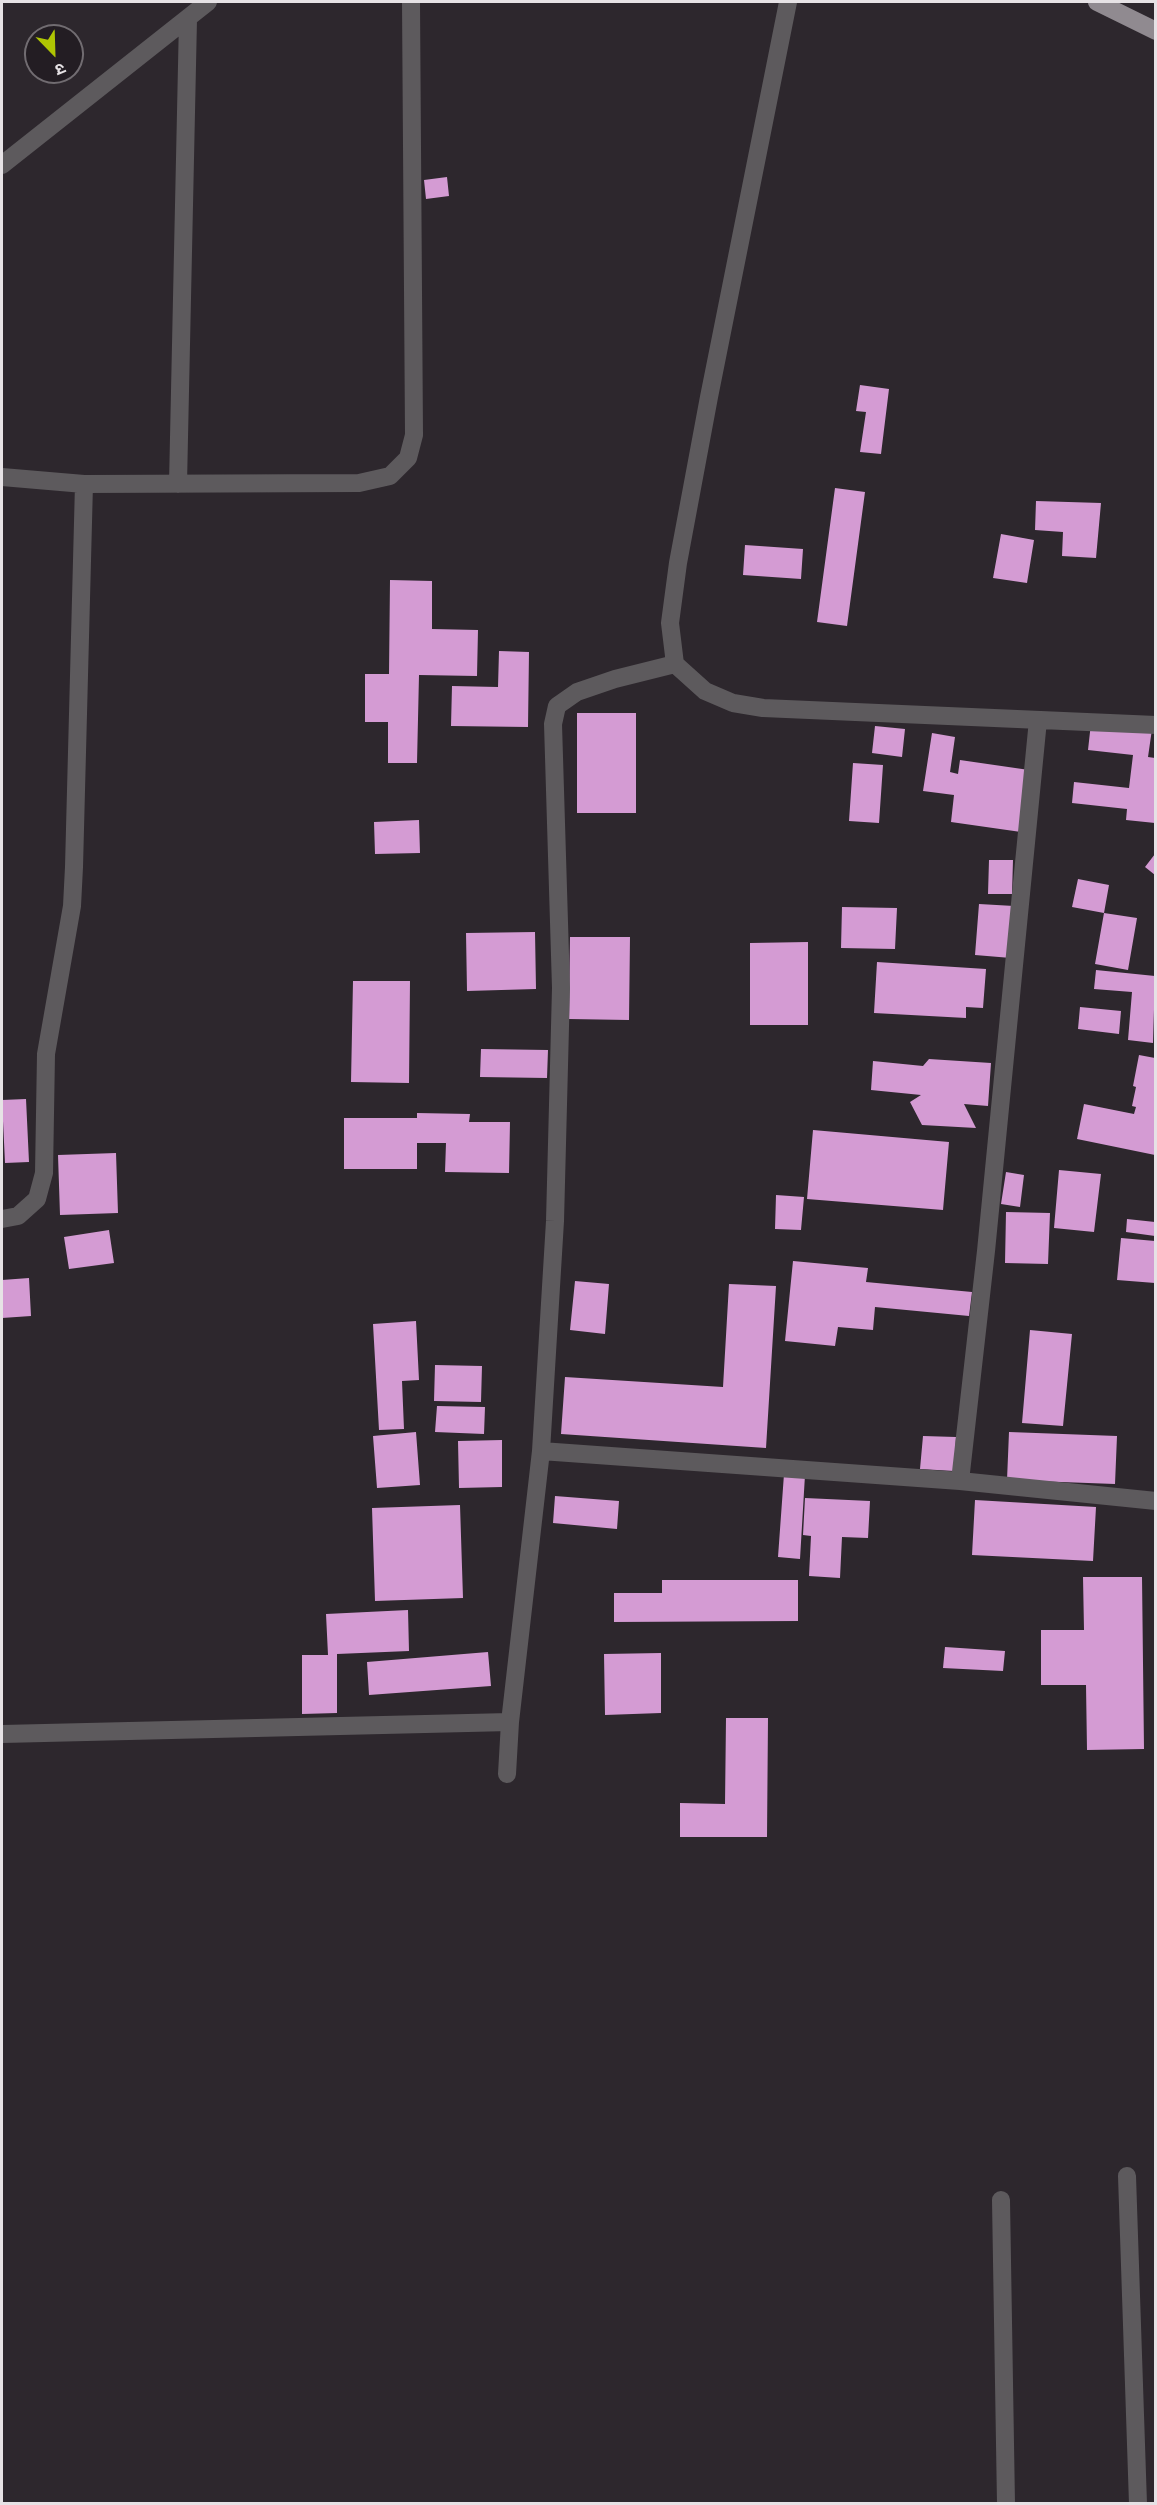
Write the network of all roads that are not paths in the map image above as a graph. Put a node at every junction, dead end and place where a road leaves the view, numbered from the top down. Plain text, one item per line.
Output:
1 (208, 2) edge
2 (411, 2) edge
3 (788, 2) edge
4 (1097, 2) edge
5 (188, 19) junction
6 (1155, 31) edge
7 (2, 165) edge
8 (2, 477) edge
9 (84, 484) junction
10 (178, 484) junction
11 (675, 663) junction
12 (1038, 720) junction
13 (1155, 725) edge
14 (2, 1219) edge
15 (541, 1451) junction
16 (960, 1481) junction
17 (1155, 1502) edge
18 (510, 1722) junction
19 (2, 1734) edge
20 (507, 1774) dead end
21 (1127, 2176) dead end
22 (1001, 2200) dead end
23 (1006, 2504) edge
24 (1138, 2504) edge

1 - 5 street
2 - 10 street
3 - 11 street
4 - 6 main road
5 - 7 street
5 - 10 street
8 - 9 street
9 - 10 street
9 - 14 street
11 - 12 street
11 - 15 street
12 - 13 street
12 - 16 street
15 - 16 street
15 - 18 street
16 - 17 street
18 - 19 street
18 - 20 street
21 - 24 street
22 - 23 street

